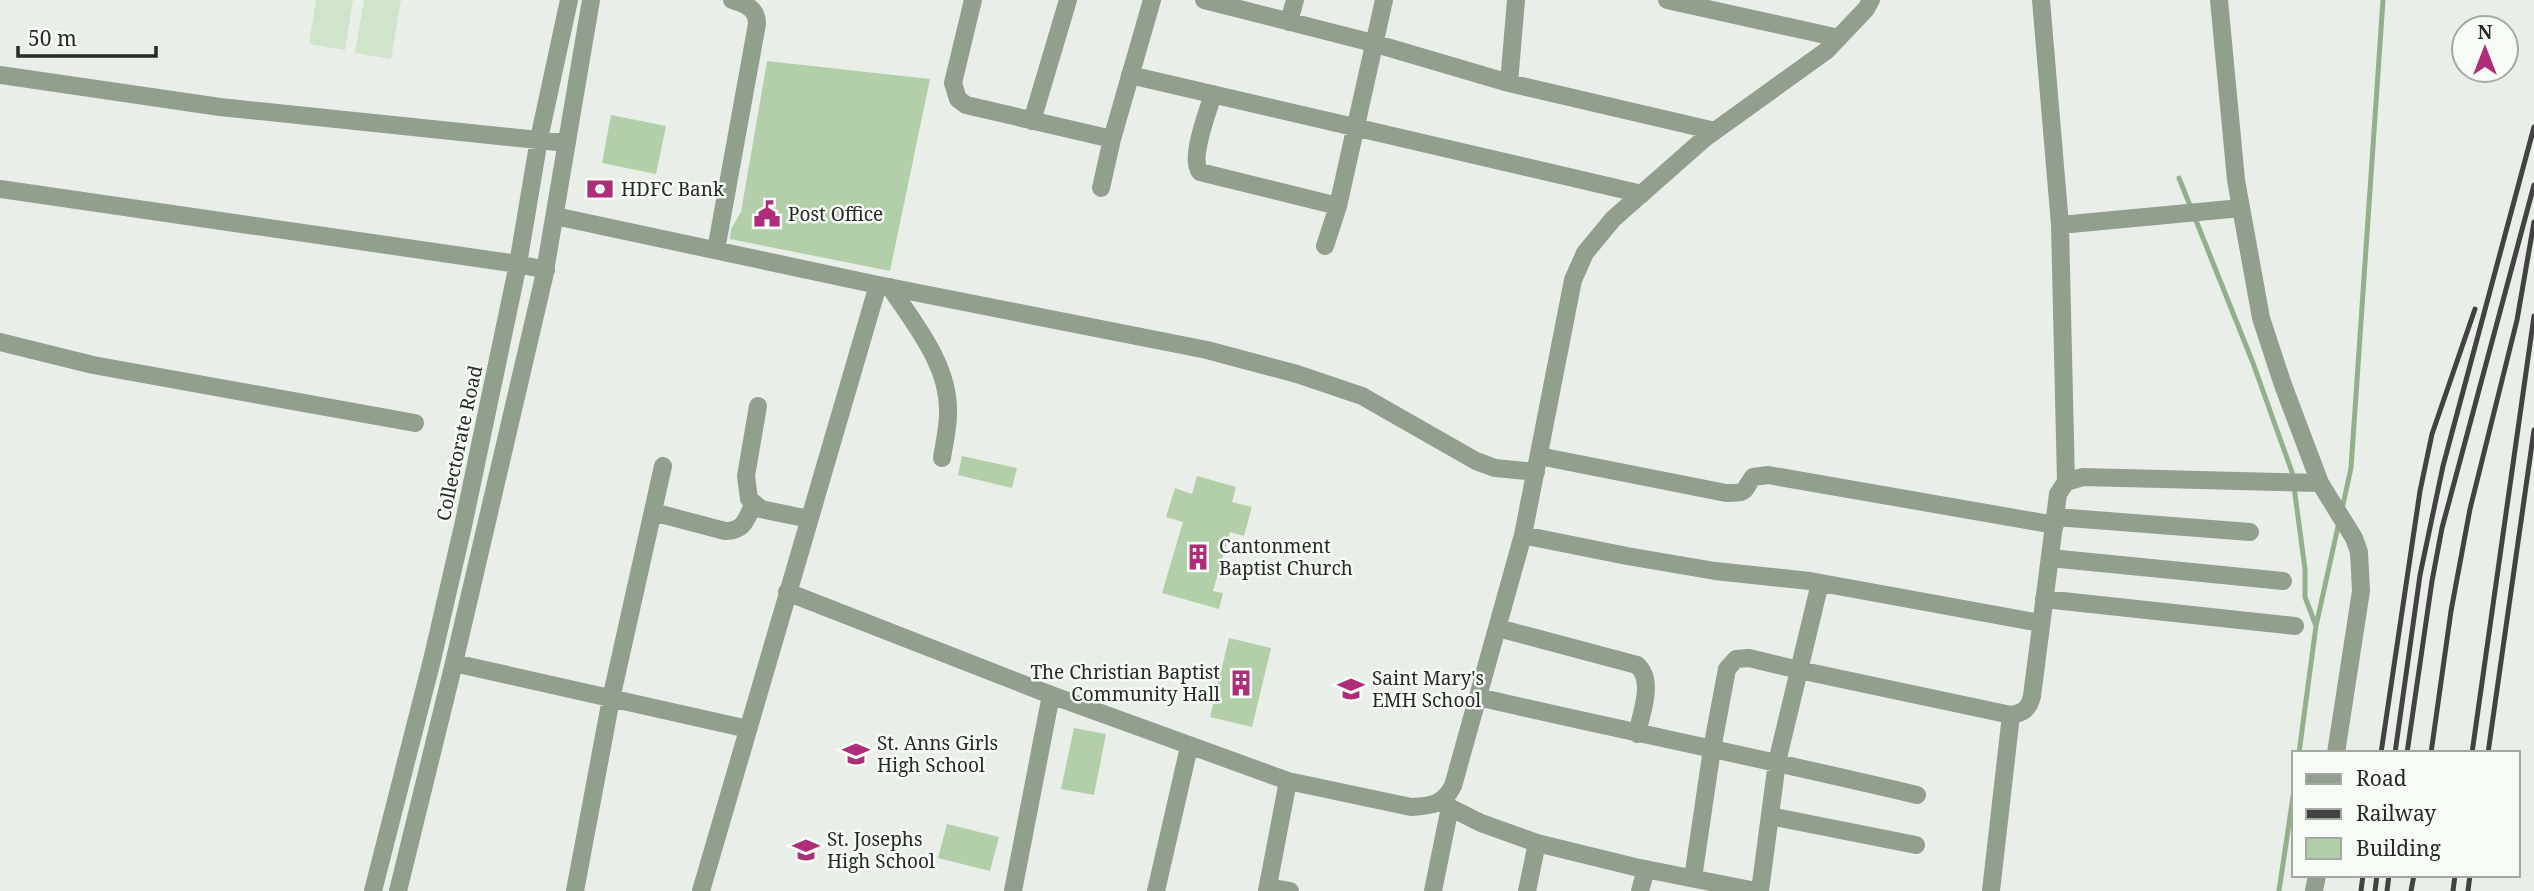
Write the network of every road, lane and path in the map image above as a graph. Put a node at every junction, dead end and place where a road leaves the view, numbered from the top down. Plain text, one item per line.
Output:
1 (569, 0) edge
2 (591, 0) edge
3 (732, 0) edge
4 (973, 0) edge
5 (1068, 0) edge
6 (1152, 0) edge
7 (1204, 0) edge
8 (1295, 0) edge
9 (1384, 0) edge
10 (1516, 0) edge
11 (1667, 0) edge
12 (1871, 0) edge
13 (2041, 0) edge
14 (2219, 0) edge
15 (1289, 22) junction
16 (1839, 37) junction
17 (1373, 43) junction
18 (0, 75) edge
19 (1130, 75) junction
20 (1509, 83) junction
21 (1213, 94) junction
22 (1032, 121) junction
23 (1354, 128) junction
24 (1714, 131) junction
25 (539, 139) junction
26 (1112, 139) junction
27 (567, 143) junction
28 (1101, 188) dead end
29 (0, 189) edge
30 (1642, 194) junction
31 (1338, 206) junction
32 (2241, 208) junction
33 (555, 216) junction
34 (2060, 225) junction
35 (1325, 246) dead end
36 (716, 250) junction
37 (518, 264) junction
38 (546, 270) junction
39 (884, 286) junction
40 (0, 342) edge
41 (758, 406) dead end
42 (415, 424) dead end
43 (942, 458) dead end
44 (1538, 464) junction
45 (663, 466) dead end
46 (2066, 482) junction
47 (2313, 482) junction
48 (753, 505) junction
49 (653, 512) junction
50 (809, 519) junction
51 (2055, 521) junction
52 (2250, 532) dead end
53 (1523, 535) junction
54 (2050, 558) junction
55 (2283, 581) dead end
56 (1820, 583) junction
57 (787, 592) junction
58 (2044, 598) junction
59 (2040, 623) junction
60 (2295, 626) dead end
61 (1498, 628) junction
62 (454, 663) junction
63 (1799, 670) junction
64 (1051, 695) junction
65 (1478, 697) junction
66 (611, 699) junction
67 (2011, 715) junction
68 (748, 729) junction
69 (1637, 734) junction
70 (1189, 747) junction
71 (1712, 749) junction
72 (2336, 751) edge
73 (1777, 762) junction
74 (1288, 781) junction
75 (1917, 795) dead end
76 (1445, 805) junction
77 (1770, 816) junction
78 (1537, 843) junction
79 (1916, 845) dead end
80 (1646, 869) junction
81 (1693, 878) junction
82 (1267, 889) edge
83 (373, 891) edge
84 (398, 891) edge
85 (575, 891) edge
86 (701, 891) edge
87 (1013, 891) edge
88 (1156, 891) edge
89 (1290, 891) edge
90 (1433, 891) edge
91 (1527, 891) edge
92 (1640, 891) edge
93 (1758, 891) edge
94 (1991, 891) edge

1 - 25 street, Collectorate Road
2 - 27 street
3 - 36 street
4 - 22 street
5 - 22 street
6 - 19 street
7 - 15 street
8 - 15 street
9 - 17 street
10 - 20 street
11 - 16 street
12 - 16 street
13 - 34 street
14 - 32 street
15 - 17 street
16 - 24 street
17 - 20 street
17 - 23 street
18 - 25 street
19 - 21 street
19 - 26 street
20 - 24 street
21 - 23 street
21 - 31 street
22 - 26 street
23 - 30 street
23 - 31 street
24 - 30 street
25 - 27 street
25 - 37 street, Collectorate Road
26 - 28 street
27 - 33 street
29 - 37 street
30 - 44 street
31 - 35 street
32 - 34 street
32 - 47 street
33 - 36 street
33 - 38 street
34 - 46 street
36 - 39 street
37 - 38 street
37 - 83 street, Collectorate Road
38 - 62 street
39 - 43 street
39 - 44 street
39 - 50 street
40 - 42 street
41 - 48 street
44 - 51 street
44 - 53 street
45 - 49 street
46 - 47 street
46 - 51 street
47 - 72 street
48 - 49 street
48 - 50 street
49 - 66 street
50 - 57 street
51 - 52 street
51 - 54 street
53 - 56 street
53 - 61 street
54 - 55 street
54 - 58 street
56 - 59 street
56 - 63 street
57 - 64 street
57 - 68 street
58 - 59 street
58 - 60 street
59 - 67 street
61 - 65 street
61 - 69 street
62 - 66 street
62 - 84 street
63 - 67 street
63 - 71 street
63 - 73 street
64 - 70 street
64 - 87 street
65 - 69 street
65 - 76 street
66 - 68 street
66 - 85 street
67 - 94 street
68 - 86 street
69 - 71 street
70 - 74 street
70 - 88 street
71 - 73 street
71 - 81 street
73 - 75 street
73 - 77 street
74 - 76 street
74 - 82 street
76 - 78 street
76 - 90 street
77 - 79 street
77 - 93 street
78 - 80 street
78 - 91 street
80 - 81 street
80 - 92 street
81 - 93 street
82 - 89 street

